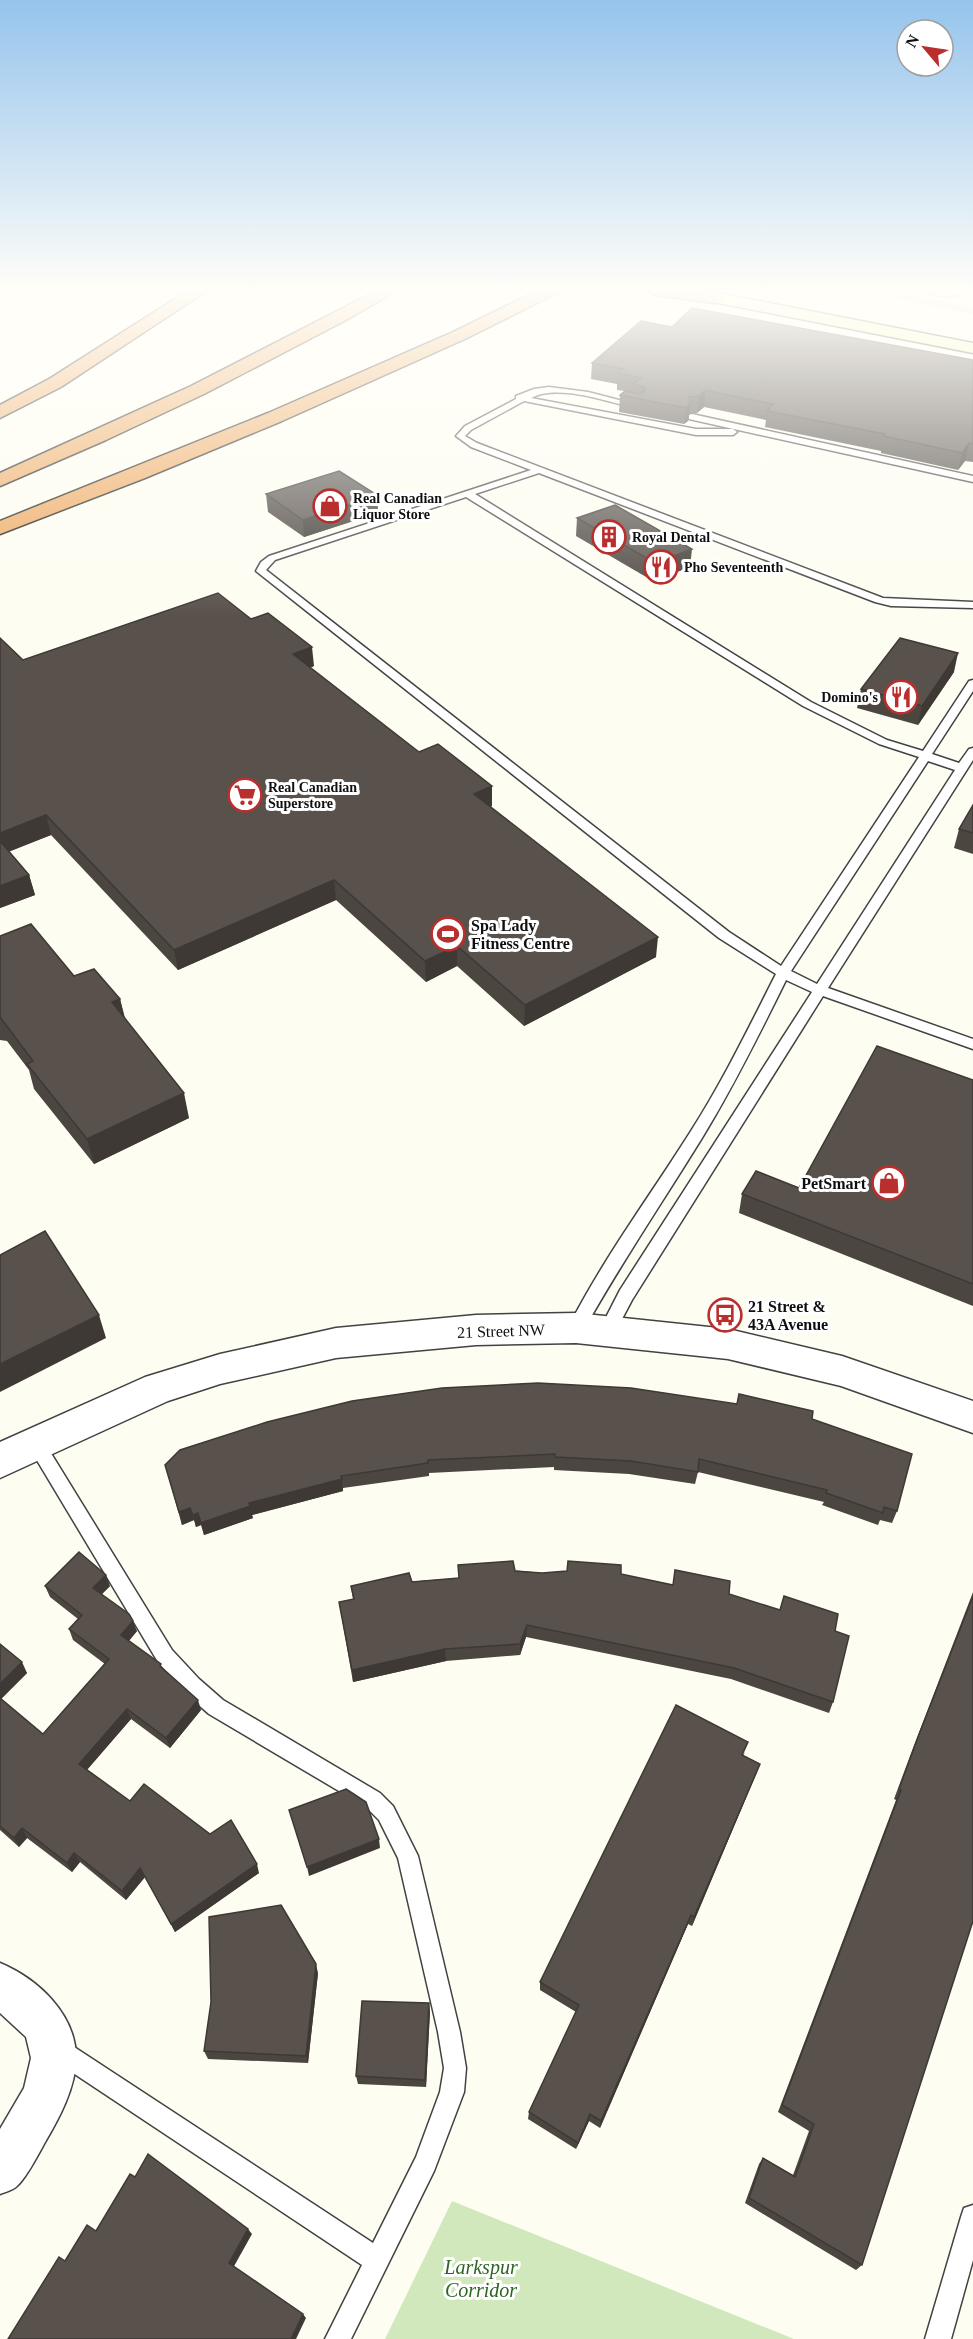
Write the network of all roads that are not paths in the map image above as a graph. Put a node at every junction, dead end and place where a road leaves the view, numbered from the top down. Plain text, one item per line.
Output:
1 (24, 399) edge
2 (179, 399) edge
3 (318, 399) edge
4 (517, 399) edge
5 (525, 399) edge
6 (604, 399) edge
7 (638, 406) edge
8 (0, 412) edge
9 (692, 417) edge
10 (748, 430) junction
11 (540, 470) junction
12 (973, 479) edge
13 (0, 480) edge
14 (469, 495) junction
15 (0, 528) edge
16 (973, 605) edge
17 (973, 683) edge
18 (973, 751) edge
19 (924, 757) junction
20 (962, 768) junction
21 (783, 973) junction
22 (819, 990) junction
23 (973, 1044) edge
24 (592, 1329) junction
25 (973, 1417) edge
26 (35, 1442) junction
27 (0, 1461) edge
28 (0, 1985) edge
29 (55, 2047) junction
30 (0, 2170) edge
31 (973, 2217) edge
32 (377, 2260) junction
33 (338, 2339) edge
34 (938, 2339) edge

1 - 8 highway
2 - 13 highway
3 - 15 highway
4 - 11 lane
5 - 10 lane
6 - 7 lane
9 - 10 lane
10 - 12 lane
11 - 14 lane
11 - 16 lane
14 - 19 lane
14 - 21 lane
17 - 19 lane
18 - 20 lane
19 - 20 lane
19 - 21 lane
20 - 22 lane
21 - 22 lane
21 - 24 lane
22 - 23 lane
22 - 24 lane
24 - 25 street, 21 Street NW
24 - 26 street, 21 Street NW
26 - 27 street, 21 Street NW
26 - 32 lane
28 - 29 street
29 - 30 street
29 - 32 lane
31 - 34 lane
32 - 33 lane

